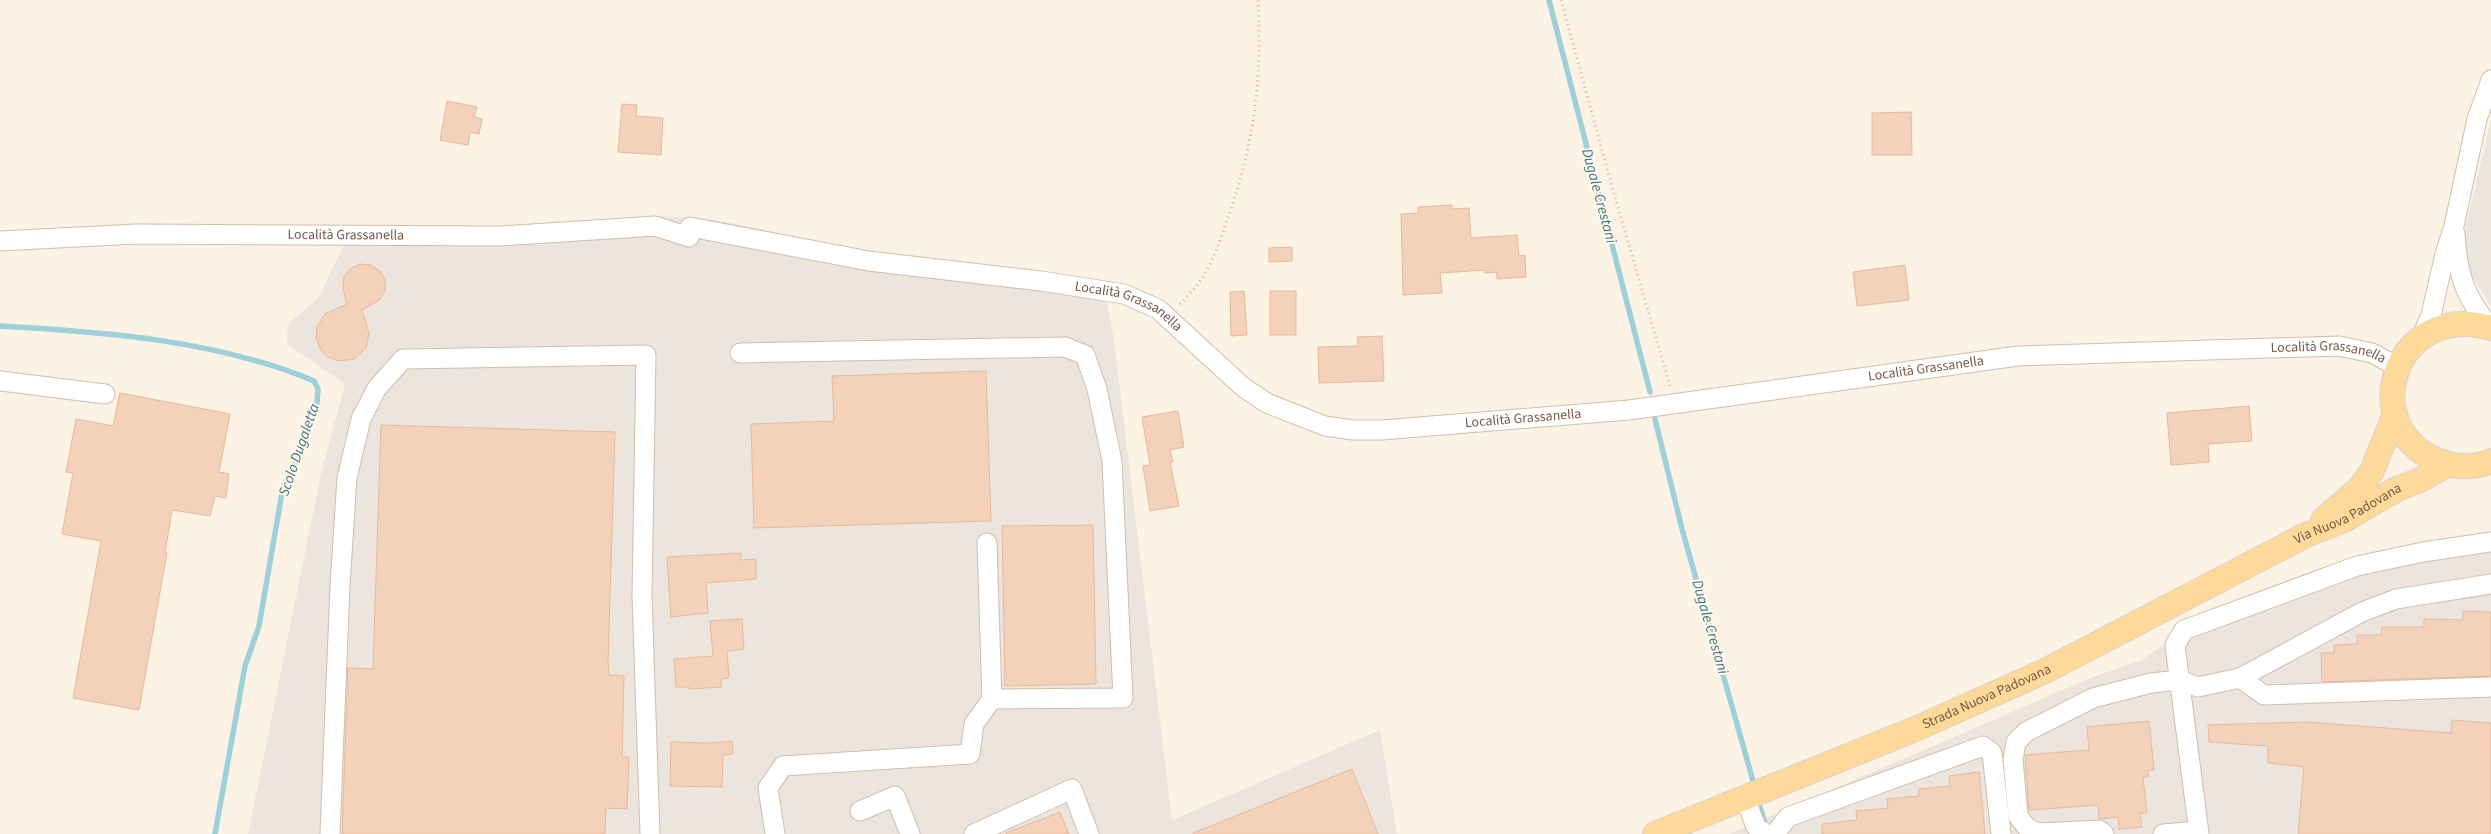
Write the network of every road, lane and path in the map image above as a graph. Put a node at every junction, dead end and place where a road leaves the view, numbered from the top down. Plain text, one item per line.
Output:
1 (1258, 0) edge
2 (1561, 0) edge
3 (2491, 80) edge
4 (2454, 226) junction
5 (0, 241) edge
6 (1168, 318) junction
7 (2491, 328) edge
8 (2422, 336) junction
9 (740, 354) dead end
10 (2398, 367) junction
11 (0, 381) edge
12 (105, 394) dead end
13 (1676, 403) junction
14 (2395, 414) junction
15 (2489, 464) edge
16 (2447, 465) junction
17 (2306, 535) junction
18 (2491, 542) edge
19 (987, 544) dead end
20 (2491, 584) edge
21 (2240, 678) junction
22 (2179, 680) junction
23 (2491, 687) edge
24 (992, 699) junction
25 (1745, 798) junction
26 (860, 811) dead end
27 (2199, 832) edge
28 (330, 834) edge
29 (650, 834) edge
30 (775, 834) edge
31 (910, 834) edge
32 (974, 834) edge
33 (1089, 834) edge
34 (1655, 834) edge
35 (1766, 834) edge
36 (1774, 834) edge
37 (2001, 834) edge
38 (2104, 834) edge
39 (2163, 834) edge

1 - 6 path
2 - 13 path
3 - 4 street
4 - 7 street
4 - 8 street
5 - 6 street, Località Grassanella
6 - 13 street, Località Grassanella
7 - 8 main road, Via Nuova Padovana
8 - 10 main road, Via Nuova Padovana
9 - 24 street
10 - 13 street, Località Grassanella
10 - 14 main road, Via Nuova Padovana
11 - 12 street
14 - 16 main road, Via Nuova Padovana
14 - 17 main road, Via Nuova Padovana
15 - 16 main road, Via Nuova Padovana
16 - 17 main road, Via Nuova Padovana
17 - 25 main road, Strada Nuova Padovana
18 - 22 street
19 - 24 street
20 - 21 street
21 - 22 street
21 - 23 street
22 - 27 street
22 - 38 street
24 - 30 street
25 - 34 main road, Strada Nuova Padovana
25 - 35 street
26 - 31 street
27 - 39 street
28 - 29 street
32 - 33 street
36 - 37 street

